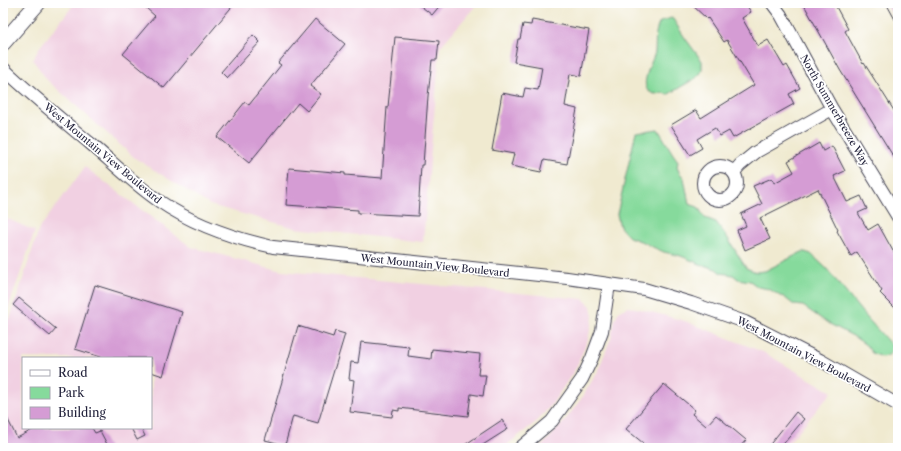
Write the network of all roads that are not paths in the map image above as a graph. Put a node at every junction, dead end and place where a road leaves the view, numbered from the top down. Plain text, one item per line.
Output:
1 (38, 3) edge
2 (772, 3) edge
3 (3, 43) edge
4 (3, 68) edge
5 (832, 109) junction
6 (734, 172) dead end
7 (898, 217) edge
8 (609, 284) junction
9 (898, 405) edge
10 (520, 448) edge

1 - 3 main road
2 - 5 street, North Summerbreeze Way
4 - 8 street, West Mountain View Boulevard
5 - 6 street
5 - 7 street, North Summerbreeze Way
8 - 9 street, West Mountain View Boulevard
8 - 10 street

